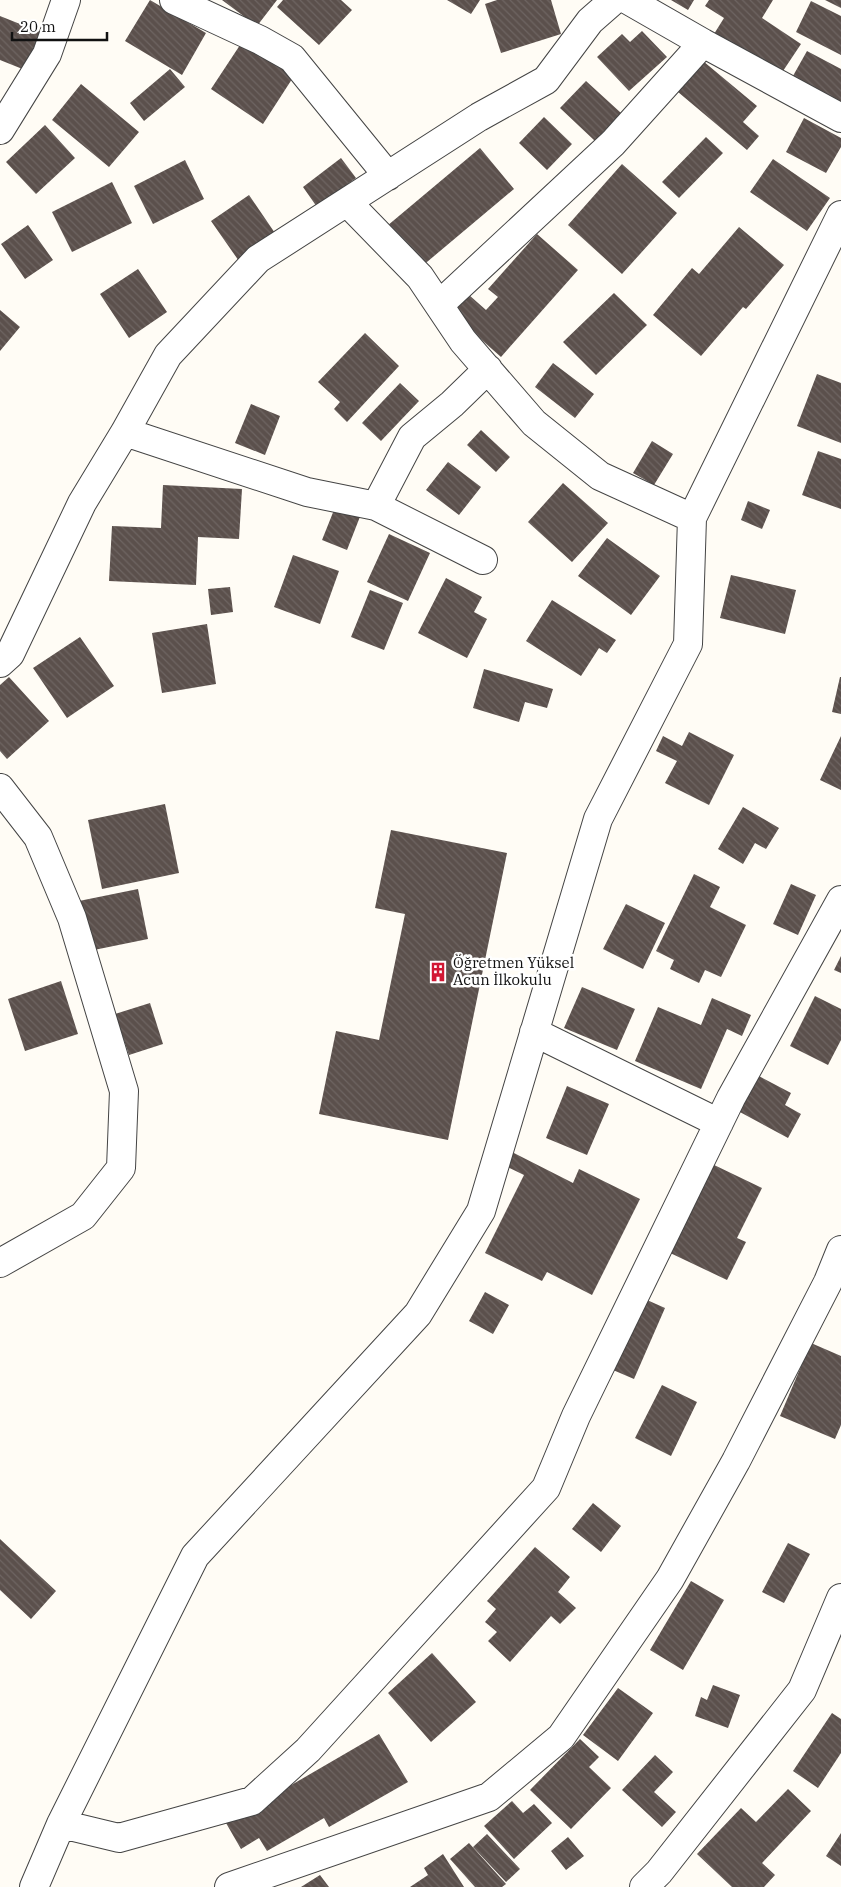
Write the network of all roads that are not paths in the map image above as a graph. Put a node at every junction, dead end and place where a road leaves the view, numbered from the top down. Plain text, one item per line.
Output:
1 (66, 0) edge
2 (174, 0) edge
3 (614, 0) edge
4 (628, 0) edge
5 (703, 43) junction
6 (841, 118) edge
7 (0, 130) edge
8 (388, 176) junction
9 (348, 203) junction
10 (841, 215) edge
11 (439, 306) junction
12 (488, 369) junction
13 (126, 432) junction
14 (376, 506) junction
15 (692, 518) junction
16 (484, 560) dead end
17 (0, 663) edge
18 (0, 788) edge
19 (841, 900) edge
20 (534, 1032) junction
21 (719, 1123) junction
22 (841, 1250) edge
23 (0, 1263) edge
24 (841, 1598) edge
25 (61, 1824) junction
26 (34, 1887) edge
27 (229, 1887) edge
28 (644, 1887) edge

1 - 7 street
2 - 8 street
3 - 8 street
4 - 5 street
5 - 6 street
5 - 11 street
8 - 9 street
9 - 11 street
9 - 13 street
10 - 15 street
11 - 12 street
12 - 14 street
12 - 15 street
13 - 14 street
13 - 17 street
14 - 16 street
15 - 20 street
18 - 23 street
19 - 21 street
20 - 21 street
20 - 25 street
21 - 25 street
22 - 27 street
24 - 28 street
25 - 26 street

